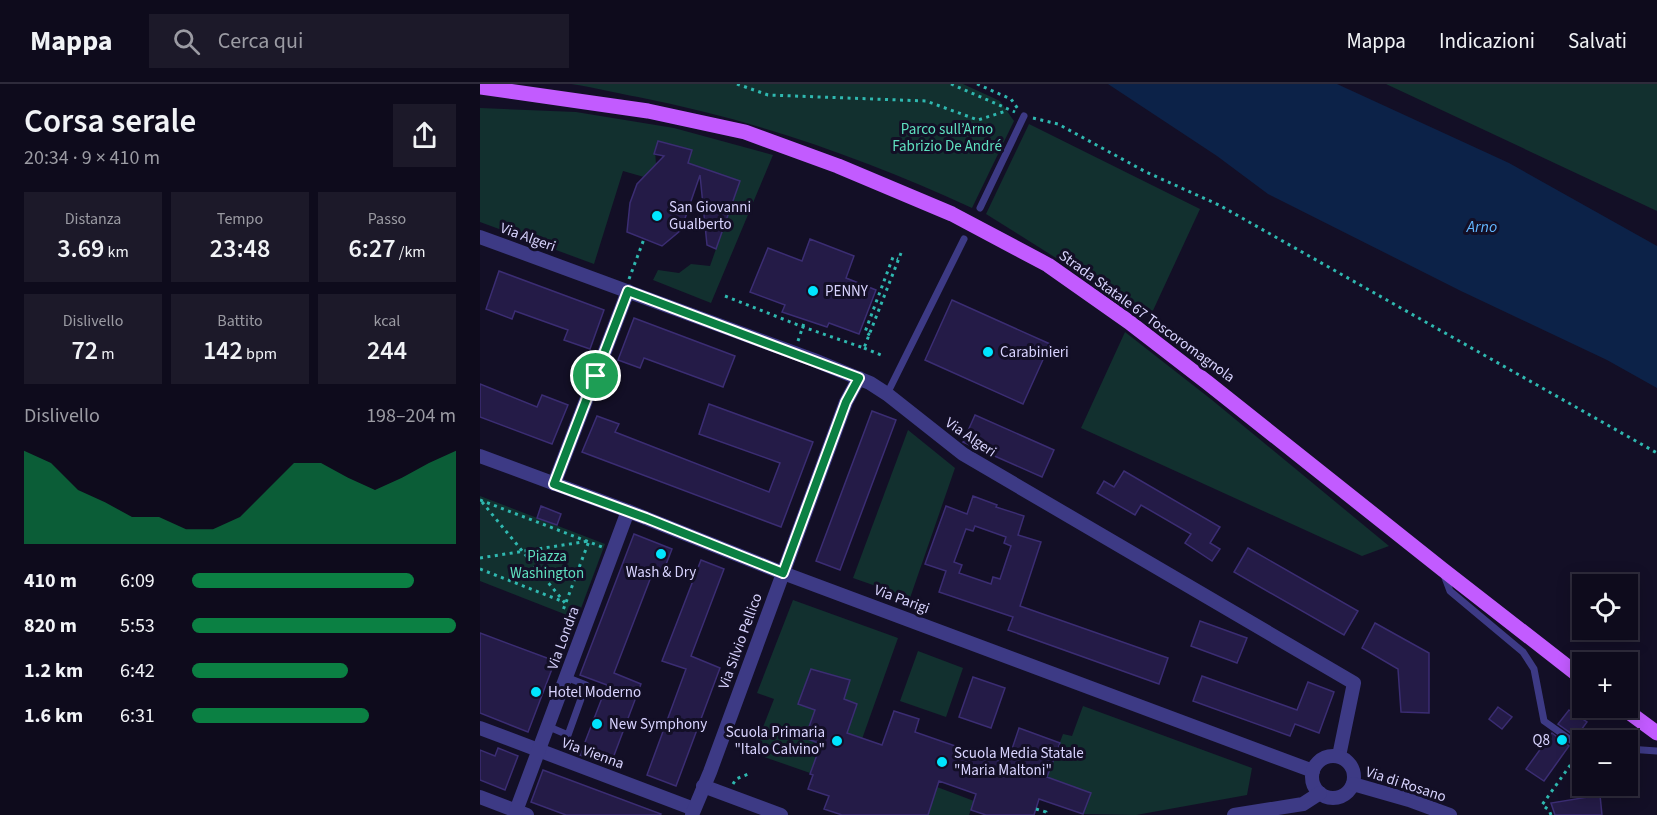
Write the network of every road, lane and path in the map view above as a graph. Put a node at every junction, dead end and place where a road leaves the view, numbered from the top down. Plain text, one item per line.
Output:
1 (737, 84) edge
2 (951, 84) edge
3 (977, 84) edge
4 (481, 87) edge
5 (1008, 110) junction
6 (1024, 116) junction
7 (980, 208) dead end
8 (480, 237) edge
9 (644, 239) dead end
10 (964, 239) dead end
11 (901, 253) dead end
12 (899, 259) junction
13 (628, 286) junction
14 (725, 296) dead end
15 (805, 320) dead end
16 (803, 327) junction
17 (870, 335) junction
18 (799, 338) dead end
19 (864, 348) junction
20 (881, 355) dead end
21 (864, 381) junction
22 (886, 394) junction
23 (1657, 453) edge
24 (480, 456) edge
25 (554, 484) junction
26 (480, 502) edge
27 (628, 511) junction
28 (589, 542) junction
29 (604, 547) dead end
30 (523, 552) junction
31 (480, 558) edge
32 (1442, 569) junction
33 (480, 570) edge
34 (783, 573) junction
35 (566, 603) junction
36 (562, 613) dead end
37 (1572, 670) edge
38 (566, 677) junction
39 (1637, 718) edge
40 (547, 726) junction
41 (480, 728) edge
42 (1657, 733) edge
43 (1572, 741) edge
44 (538, 750) junction
45 (1638, 750) edge
46 (1657, 751) edge
47 (1339, 756) junction
48 (1572, 762) edge
49 (1312, 771) junction
50 (751, 773) dead end
51 (1353, 784) junction
52 (704, 786) junction
53 (731, 787) dead end
54 (1320, 793) junction
55 (480, 797) edge
56 (1036, 809) dead end
57 (693, 812) edge
58 (521, 813) edge
59 (781, 815) edge
60 (1045, 815) edge
61 (1234, 815) edge
62 (1240, 815) edge
63 (1450, 815) edge
64 (1551, 815) edge

1 - 5 path
2 - 5 path
3 - 6 path
4 - 32 main road, Strada Statale 67 Toscoromagnola
5 - 6 path
6 - 7 lane
6 - 23 path
8 - 13 street, Via Algeri
9 - 13 path
10 - 22 lane
11 - 12 path
12 - 17 path
12 - 17 path
13 - 21 street, Via Algeri
13 - 25 street
14 - 16 path
15 - 16 path
16 - 18 path
16 - 19 path
17 - 19 path
19 - 20 path
21 - 22 street, Via Algeri
21 - 34 street, Via Silvio Pellico
22 - 47 street, Via Algeri
24 - 25 street, Via Parigi
25 - 27 street, Via Parigi
26 - 28 path
26 - 30 path
27 - 34 street, Via Parigi
27 - 38 street, Via Londra
28 - 29 path
28 - 30 path
28 - 35 path
30 - 31 path
30 - 35 path
32 - 37 main road, Strada Statale 67 Toscoromagnola
32 - 43 lane
33 - 35 path
34 - 49 street, Via Parigi
34 - 52 street, Via Silvio Pellico
35 - 36 path
38 - 40 street, Via Londra
38 - 40 lane
39 - 42 main road
40 - 44 street, Via Londra
41 - 44 street, Via Vienna
44 - 57 street, Via Vienna
44 - 58 street, Via Londra
45 - 46 lane
47 - 49 street
47 - 51 street, Via di Rosano
48 - 64 path
49 - 54 street
50 - 53 path
51 - 54 street, Via di Rosano
51 - 63 street, Via di Rosano
52 - 57 street, Via Silvio Pellico
52 - 59 street
54 - 62 street, Via di Rosano
55 - 58 street
56 - 60 path
61 - 62 street, Via di Rosano

